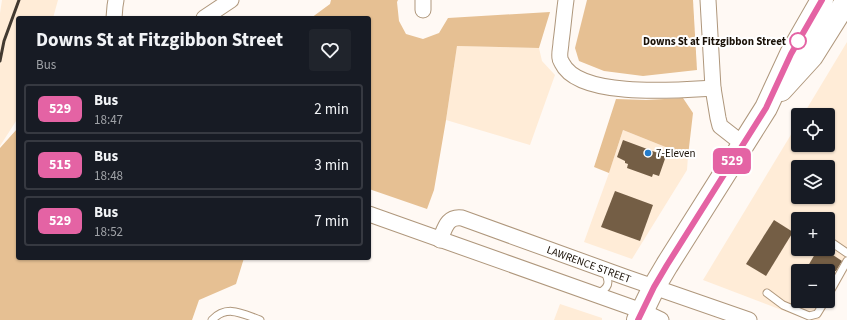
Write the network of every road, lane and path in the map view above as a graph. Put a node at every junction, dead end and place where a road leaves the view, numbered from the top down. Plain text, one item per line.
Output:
1 (116, 0) edge
2 (231, 0) edge
3 (566, 0) edge
4 (708, 0) edge
5 (822, 0) edge
6 (847, 0) edge
7 (114, 16) edge
8 (207, 16) edge
9 (713, 88) junction
10 (766, 108) junction
11 (743, 144) junction
12 (371, 215) edge
13 (440, 240) junction
14 (835, 245) edge
15 (847, 253) edge
16 (847, 261) edge
17 (603, 269) junction
18 (835, 282) edge
19 (654, 287) junction
20 (767, 293) dead end
21 (594, 294) junction
22 (821, 308) edge
23 (640, 316) edge
24 (212, 320) edge
25 (260, 320) edge
26 (661, 320) edge
27 (749, 320) edge

1 - 7 street
2 - 8 street
3 - 9 street
4 - 9 street
5 - 10 main road
6 - 10 main road
9 - 11 street
10 - 11 main road
11 - 19 main road
12 - 13 street
13 - 17 street, LAWRENCE STREET
13 - 21 street
14 - 15 lane
16 - 18 lane
17 - 19 street, LAWRENCE STREET
17 - 21 lane
19 - 23 main road
19 - 27 street, LAWRENCE STREET
20 - 22 lane
21 - 23 street
23 - 26 street
24 - 25 lane

